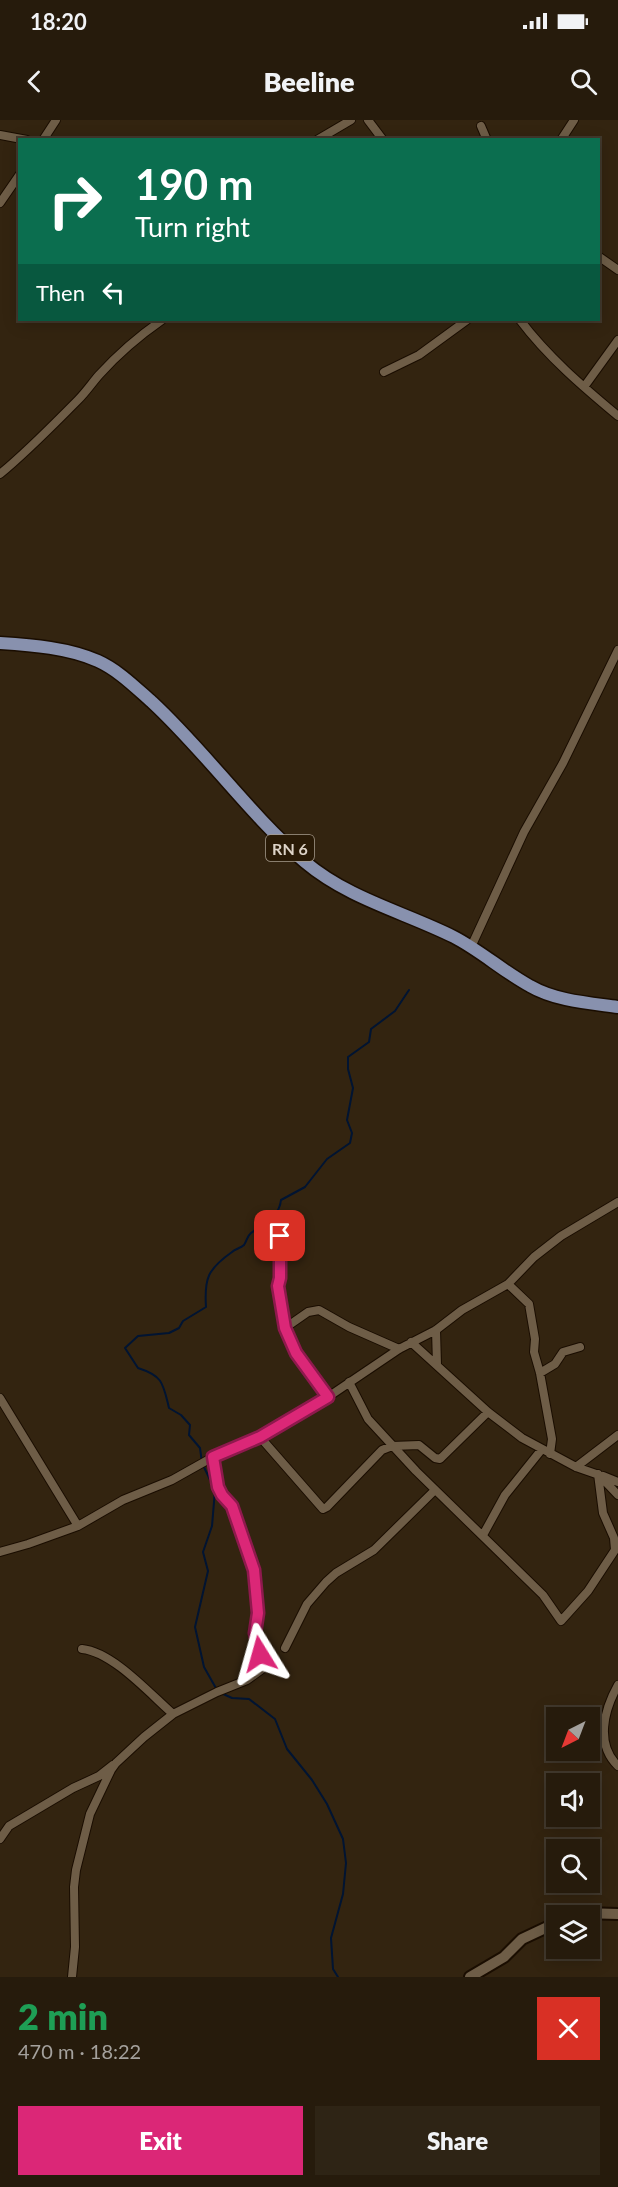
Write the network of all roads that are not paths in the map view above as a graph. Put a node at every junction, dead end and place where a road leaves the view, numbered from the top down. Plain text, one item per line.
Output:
1 (56, 120) edge
2 (351, 120) edge
3 (368, 120) edge
4 (574, 120) edge
5 (481, 126) dead end
6 (0, 135) edge
7 (18, 138) edge
8 (44, 138) edge
9 (320, 138) edge
10 (382, 138) edge
11 (486, 138) edge
12 (562, 138) edge
13 (18, 177) edge
14 (0, 203) edge
15 (600, 257) edge
16 (618, 270) edge
17 (161, 321) edge
18 (466, 321) edge
19 (521, 321) edge
20 (618, 340) edge
21 (384, 372) dead end
22 (584, 387) junction
23 (618, 416) edge
24 (0, 474) edge
25 (0, 643) edge
26 (618, 650) edge
27 (471, 946) junction
28 (618, 1006) edge
29 (618, 1202) edge
30 (280, 1236) dead end
31 (508, 1284) junction
32 (285, 1328) junction
33 (436, 1330) junction
34 (411, 1342) junction
35 (580, 1347) dead end
36 (399, 1349) junction
37 (437, 1365) junction
38 (540, 1373) junction
39 (349, 1382) junction
40 (328, 1397) junction
41 (0, 1398) edge
42 (488, 1412) junction
43 (618, 1435) edge
44 (260, 1437) junction
45 (392, 1446) junction
46 (542, 1449) junction
47 (550, 1454) junction
48 (213, 1457) junction
49 (576, 1467) junction
50 (598, 1474) junction
51 (618, 1482) edge
52 (435, 1490) junction
53 (618, 1495) edge
54 (78, 1526) junction
55 (483, 1535) junction
56 (0, 1552) edge
57 (285, 1648) dead end
58 (82, 1649) dead end
59 (618, 1685) edge
60 (173, 1714) junction
61 (116, 1763) junction
62 (618, 1766) edge
63 (0, 1839) edge
64 (600, 1913) edge
65 (618, 1914) edge
66 (546, 1928) edge
67 (72, 1977) edge
68 (470, 1977) edge

1 - 8 street
2 - 9 street
3 - 10 street
4 - 12 street
5 - 11 street
6 - 7 street
13 - 14 street
15 - 16 street
17 - 24 street
18 - 21 street
19 - 22 street
20 - 22 street
22 - 23 street
25 - 27 main road, RN 6
26 - 27 street
27 - 28 main road, RN 6
29 - 31 street
30 - 32 street
31 - 33 street
31 - 38 street
32 - 36 street
32 - 40 street
33 - 34 street
33 - 37 street
34 - 36 street
34 - 37 street
35 - 38 street
36 - 39 street
37 - 42 street
38 - 47 street
39 - 40 street
39 - 45 street
40 - 44 street
41 - 54 street
42 - 45 street
42 - 46 street
43 - 49 street
44 - 45 street
44 - 48 street
45 - 52 street
46 - 47 street
46 - 55 street
47 - 49 street
48 - 54 street
48 - 60 street
49 - 50 street
50 - 51 street
50 - 53 street
50 - 55 street
52 - 55 street
52 - 57 street
54 - 56 street
58 - 60 street
59 - 62 street
60 - 61 street
61 - 63 street
61 - 67 street
64 - 65 street
66 - 68 street

